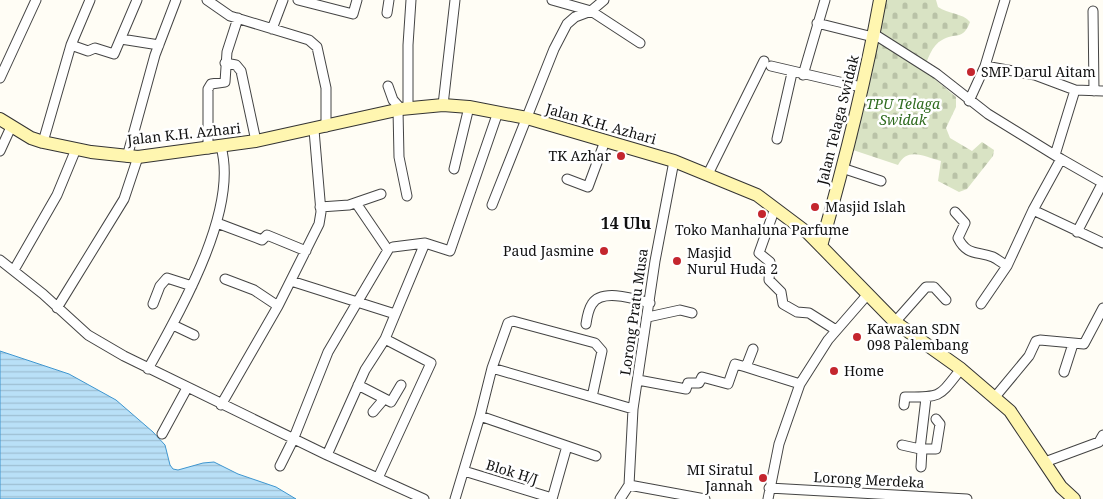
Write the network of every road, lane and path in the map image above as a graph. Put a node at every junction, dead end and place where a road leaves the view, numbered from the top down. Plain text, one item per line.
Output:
1 (36, 0) edge
2 (90, 0) edge
3 (138, 0) edge
4 (176, 0) edge
5 (207, 0) edge
6 (283, 0) edge
7 (298, 0) edge
8 (357, 0) edge
9 (390, 0) edge
10 (411, 0) edge
11 (456, 0) edge
12 (552, 0) edge
13 (604, 0) edge
14 (825, 0) edge
15 (880, 0) edge
16 (1005, 0) edge
17 (591, 11) junction
18 (1093, 11) dead end
19 (387, 13) dead end
20 (238, 18) junction
21 (817, 23) junction
22 (272, 29) junction
23 (873, 35) junction
24 (121, 39) junction
25 (640, 43) dead end
26 (72, 45) junction
27 (159, 45) junction
28 (225, 63) junction
29 (985, 66) junction
30 (792, 73) junction
31 (803, 75) junction
32 (0, 78) edge
33 (388, 86) dead end
34 (862, 87) junction
35 (1075, 90) junction
36 (1098, 91) edge
37 (969, 101) junction
38 (443, 105) junction
39 (469, 107) junction
40 (399, 111) junction
41 (498, 112) junction
42 (0, 118) edge
43 (527, 118) junction
44 (11, 127) junction
45 (320, 129) junction
46 (777, 139) dead end
47 (256, 141) junction
48 (605, 141) junction
49 (43, 142) junction
50 (221, 147) junction
51 (76, 149) junction
52 (208, 149) junction
53 (0, 151) edge
54 (133, 157) junction
55 (1058, 157) junction
56 (674, 161) junction
57 (842, 168) junction
58 (454, 169) dead end
59 (708, 174) junction
60 (567, 179) dead end
61 (881, 181) dead end
62 (1103, 183) edge
63 (381, 194) dead end
64 (407, 196) dead end
65 (353, 204) junction
66 (492, 205) dead end
67 (320, 207) junction
68 (775, 208) junction
69 (1033, 210) junction
70 (955, 212) dead end
71 (217, 223) junction
72 (1077, 232) junction
73 (425, 242) junction
74 (1103, 243) edge
75 (821, 246) junction
76 (392, 247) dead end
77 (306, 252) junction
78 (0, 260) edge
79 (1006, 266) junction
80 (14, 270) junction
81 (225, 279) dead end
82 (291, 282) junction
83 (192, 286) junction
84 (868, 294) junction
85 (946, 300) dead end
86 (358, 301) junction
87 (650, 303) junction
88 (152, 304) dead end
89 (981, 304) dead end
90 (278, 306) junction
91 (57, 308) junction
92 (1103, 308) edge
93 (692, 313) dead end
94 (395, 314) junction
95 (648, 317) junction
96 (895, 322) junction
97 (586, 324) dead end
98 (173, 325) junction
99 (836, 330) junction
100 (194, 335) dead end
101 (385, 339) junction
102 (1073, 344) junction
103 (753, 349) dead end
104 (746, 367) junction
105 (492, 368) junction
106 (148, 369) junction
107 (961, 369) junction
108 (1064, 372) dead end
109 (638, 380) junction
110 (800, 384) junction
111 (401, 385) dead end
112 (358, 386) junction
113 (187, 388) junction
114 (592, 397) junction
115 (996, 397) junction
116 (926, 398) junction
117 (384, 399) junction
118 (221, 405) junction
119 (904, 405) dead end
120 (633, 409) junction
121 (373, 412) dead end
122 (480, 416) junction
123 (936, 419) dead end
124 (162, 434) dead end
125 (1103, 435) edge
126 (293, 440) junction
127 (902, 445) dead end
128 (567, 446) junction
129 (921, 449) junction
130 (327, 455) junction
131 (596, 456) dead end
132 (1045, 462) junction
133 (280, 466) dead end
134 (921, 467) dead end
135 (464, 471) junction
136 (378, 478) junction
137 (629, 485) junction
138 (769, 488) junction
139 (880, 496) edge
140 (424, 499) edge
141 (455, 499) edge
142 (552, 499) edge
143 (620, 499) edge
144 (705, 499) edge
145 (768, 499) edge
146 (967, 499) edge
147 (1074, 499) edge

1 - 32 street
2 - 26 street
3 - 24 street
4 - 27 street
5 - 20 street
6 - 22 street
7 - 8 street
9 - 19 street
10 - 40 street
11 - 38 street
12 - 17 street
13 - 17 street
14 - 21 street
15 - 23 street, Jalan Telaga Swidak
16 - 29 street
17 - 25 street
17 - 43 street
18 - 36 street
20 - 22 street
20 - 28 street
21 - 23 street
21 - 31 street
22 - 45 street
23 - 34 street, Jalan Telaga Swidak
23 - 37 street
24 - 26 street
24 - 27 street
26 - 49 street
27 - 54 street
28 - 47 street
28 - 52 street
29 - 35 street
29 - 37 street
30 - 31 street
30 - 46 street
30 - 59 street
31 - 34 street
33 - 40 street
34 - 57 street, Jalan Telaga Swidak
35 - 36 street
35 - 55 street
37 - 55 street
38 - 39 street, Jalan K.H. Azhari
38 - 40 street, Jalan K.H. Azhari
39 - 41 street, Jalan K.H. Azhari
39 - 58 street
40 - 45 street, Jalan K.H. Azhari
40 - 64 street
41 - 43 street, Jalan K.H. Azhari
41 - 73 street
42 - 44 street, Jalan K.H. Azhari
43 - 48 street, Jalan K.H. Azhari
43 - 66 street
44 - 49 street, Jalan K.H. Azhari
44 - 53 street
45 - 47 street, Jalan K.H. Azhari
45 - 67 street
47 - 50 street, Jalan K.H. Azhari
48 - 56 street, Jalan K.H. Azhari
48 - 60 street
49 - 51 street, Jalan K.H. Azhari
50 - 52 street, Jalan K.H. Azhari
50 - 71 street
51 - 54 street, Jalan K.H. Azhari
51 - 80 street
52 - 54 street, Jalan K.H. Azhari
54 - 91 street
55 - 62 street
55 - 69 street
56 - 59 street, Jalan K.H. Azhari
56 - 87 street, Lorong Pratu Musa
57 - 61 street
57 - 75 street, Jalan Telaga Swidak
59 - 68 street, Jalan K.H. Azhari
62 - 72 street
63 - 65 street
65 - 67 street
65 - 86 street
67 - 77 street
68 - 75 street, Jalan K.H. Azhari
68 - 99 street
69 - 72 street
69 - 79 street
70 - 79 street
71 - 77 street
71 - 83 street
72 - 74 street
73 - 76 street
73 - 94 street
75 - 84 street, Jalan K.H. Azhari
77 - 82 street
78 - 80 street
79 - 89 street
80 - 91 street
81 - 90 street
82 - 86 street
82 - 90 street
83 - 88 street
83 - 98 street
84 - 96 street, Jalan K.H. Azhari
84 - 99 street
85 - 96 street
86 - 94 street
86 - 126 street
87 - 95 street, Lorong Pratu Musa
87 - 97 street
90 - 118 street
91 - 106 street
92 - 102 street
93 - 95 street
94 - 101 street
95 - 109 street, Lorong Pratu Musa
96 - 107 street, Jalan K.H. Azhari
98 - 100 street
98 - 106 street
99 - 110 street
101 - 112 street
101 - 136 street
102 - 108 street
102 - 115 street
103 - 104 street
104 - 109 street
104 - 110 street
105 - 114 street
105 - 114 street
105 - 122 street
106 - 113 street
107 - 115 street, Jalan K.H. Azhari
107 - 116 street
109 - 120 street, Lorong Pratu Musa
110 - 138 street
111 - 117 street
112 - 117 street
112 - 130 street
113 - 118 street
113 - 124 street
114 - 120 street
115 - 132 street, Jalan K.H. Azhari
116 - 119 street
116 - 129 street
117 - 121 street
118 - 126 street
120 - 137 street, Lorong Pratu Musa
122 - 128 street
122 - 135 street
123 - 129 street
125 - 132 street
126 - 130 street
126 - 133 street
127 - 129 street
128 - 131 street
128 - 142 street
129 - 134 street
130 - 136 street
132 - 147 street, Jalan K.H. Azhari
135 - 141 street
135 - 142 street, Blok H/J
136 - 140 street
137 - 143 street
137 - 144 street
138 - 139 street, Lorong Merdeka
138 - 145 street
139 - 146 street, Lorong Merdeka

